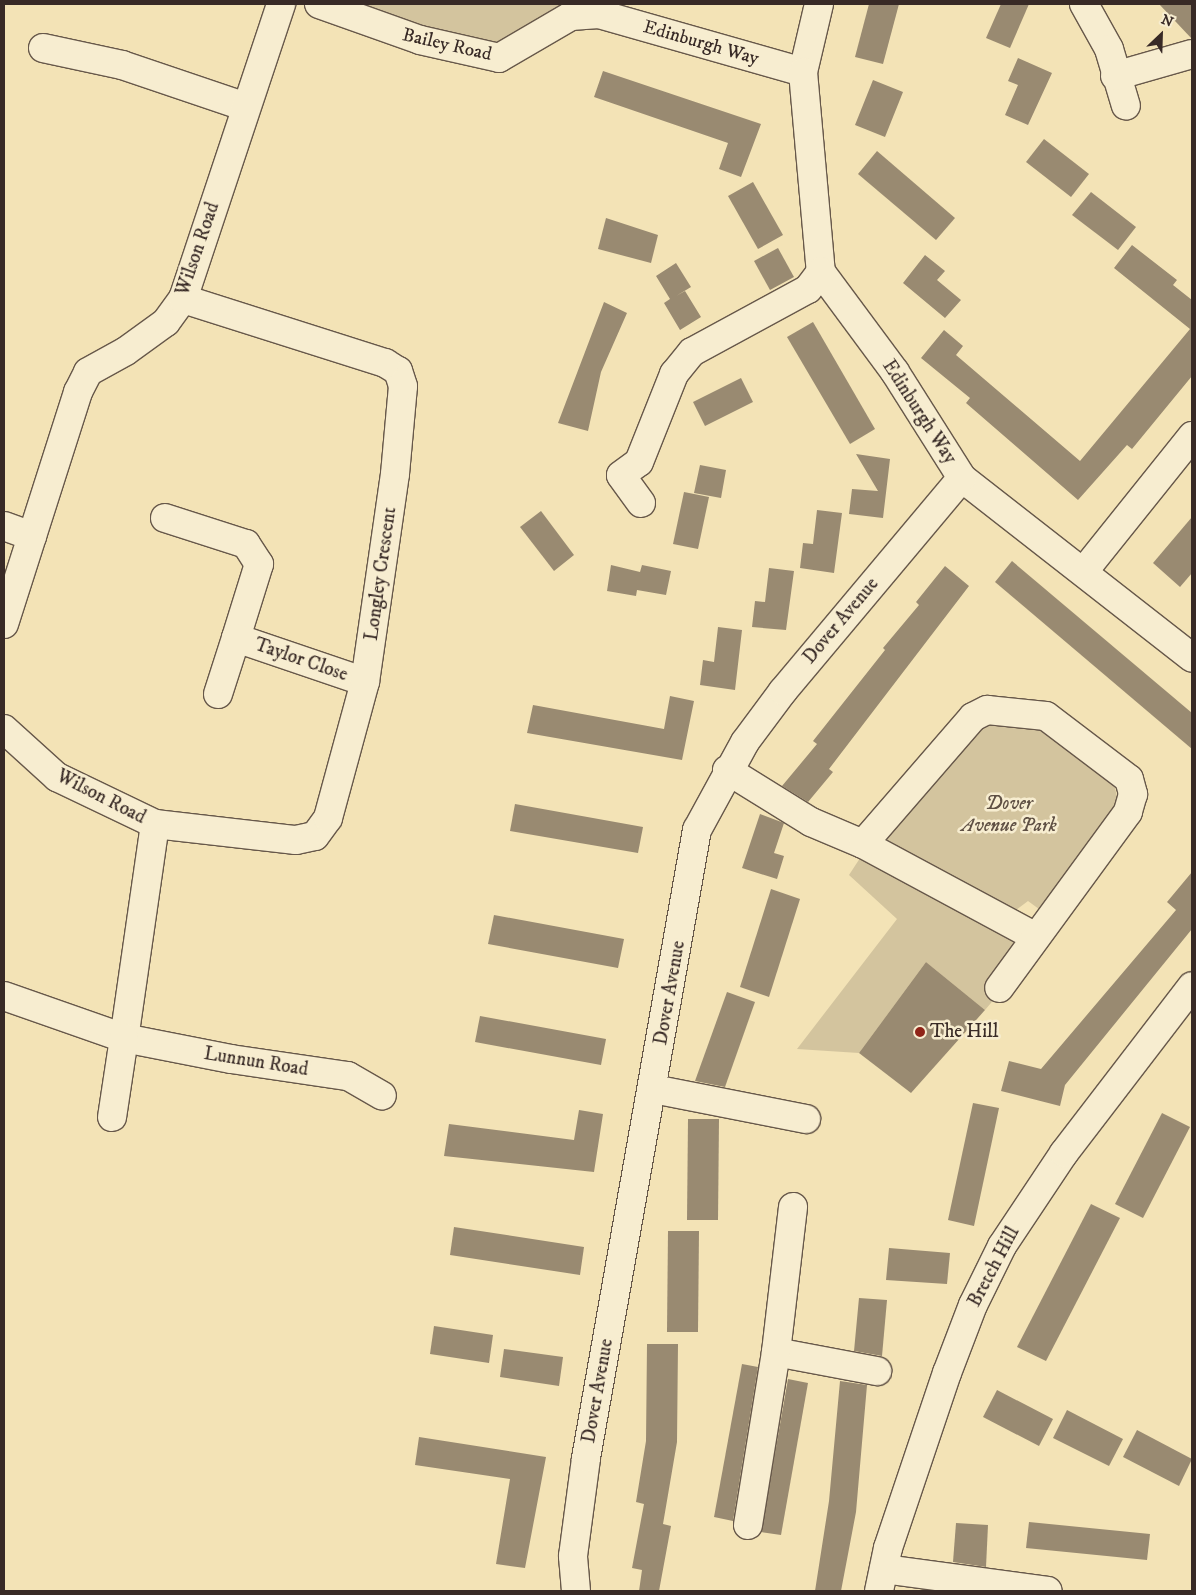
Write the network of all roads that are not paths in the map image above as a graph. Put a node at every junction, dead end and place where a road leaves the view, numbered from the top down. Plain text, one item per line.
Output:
1 (281, 4) edge
2 (319, 4) edge
3 (819, 4) edge
4 (1084, 4) edge
5 (599, 14) joint
6 (43, 48) dead end
7 (1192, 54) edge
8 (803, 72) junction
9 (1115, 76) junction
10 (1126, 106) dead end
11 (246, 107) junction
12 (821, 272) junction
13 (183, 299) junction
14 (1192, 436) edge
15 (962, 478) junction
16 (642, 502) dead end
17 (165, 518) dead end
18 (4, 526) edge
19 (32, 536) junction
20 (1084, 571) junction
21 (5, 618) edge
22 (236, 638) junction
23 (1192, 658) edge
24 (365, 682) junction
25 (218, 694) dead end
26 (4, 729) edge
27 (727, 770) junction
28 (156, 824) junction
29 (863, 844) junction
30 (1036, 938) junction
31 (1192, 986) edge
32 (999, 988) dead end
33 (4, 996) edge
34 (124, 1038) junction
35 (654, 1089) junction
36 (382, 1096) dead end
37 (112, 1117) dead end
38 (806, 1119) dead end
39 (793, 1207) dead end
40 (776, 1352) junction
41 (877, 1371) dead end
42 (748, 1525) dead end
43 (882, 1580) edge
44 (576, 1591) edge
45 (1043, 1591) edge

1 - 11 street, Wilson Road
2 - 5 street, Bailey Road
3 - 8 street
4 - 9 street
5 - 8 street, Edinburgh Way
6 - 11 street
7 - 9 street
8 - 12 street
9 - 10 street
11 - 13 street, Wilson Road
12 - 15 street, Edinburgh Way
12 - 16 street
13 - 19 street, Wilson Road
13 - 24 street, Longley Crescent
14 - 20 street
15 - 20 street, Edinburgh Way
15 - 27 street, Dover Avenue
17 - 22 street, Taylor Close
18 - 19 street
19 - 21 street, Wilson Road
20 - 23 street, Edinburgh Way
22 - 24 street, Taylor Close
22 - 25 street, Taylor Close
24 - 28 street, Longley Crescent
26 - 28 street, Wilson Road
27 - 29 street
27 - 35 street, Dover Avenue
28 - 34 street
29 - 30 street
29 - 30 street
30 - 32 street
31 - 43 street, Bretch Hill
33 - 34 street, Lunnun Road
34 - 36 street, Lunnun Road
34 - 37 street
35 - 38 street
35 - 44 street, Dover Avenue
39 - 40 street
40 - 41 street
40 - 42 street
43 - 45 street

